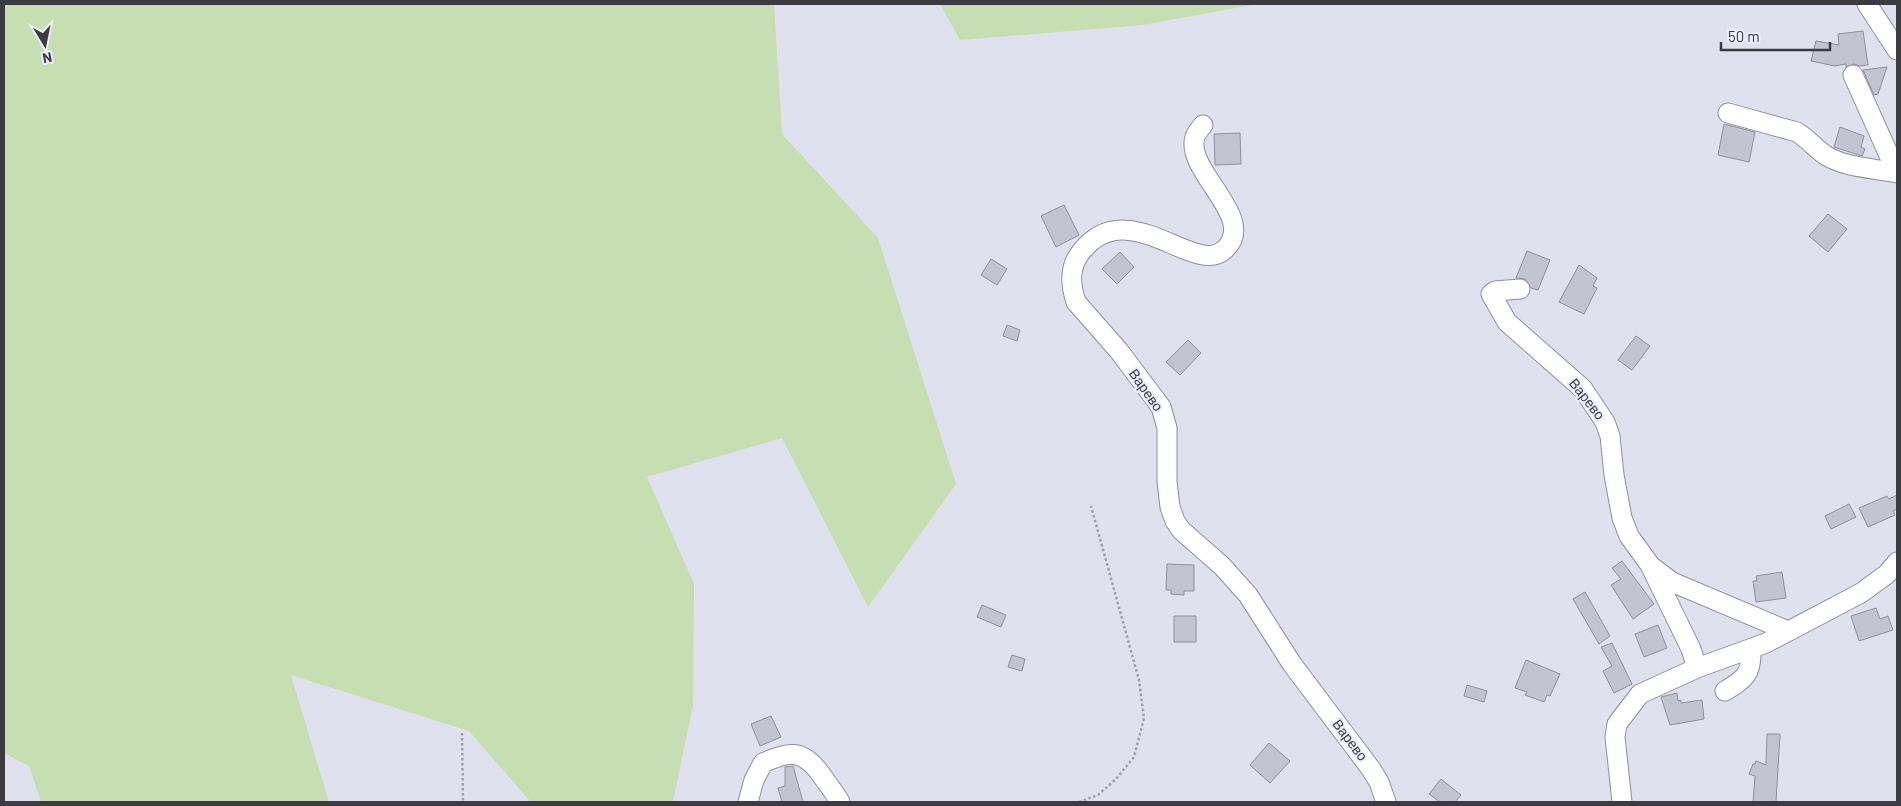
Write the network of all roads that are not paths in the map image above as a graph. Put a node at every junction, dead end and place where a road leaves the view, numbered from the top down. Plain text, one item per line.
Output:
1 (1867, 4) edge
2 (1897, 50) edge
3 (1853, 75) dead end
4 (1728, 113) dead end
5 (1203, 125) dead end
6 (1897, 173) edge
7 (1520, 289) dead end
8 (1897, 562) edge
9 (1650, 565) junction
10 (1788, 631) junction
11 (1750, 649) junction
12 (1697, 668) junction
13 (1725, 691) dead end
14 (748, 802) edge
15 (840, 802) edge
16 (1386, 802) edge
17 (1622, 802) edge

1 - 2 street
3 - 6 street
4 - 6 street
5 - 16 street, Варево
7 - 9 street, Варево
8 - 10 street
9 - 10 street
9 - 12 street, Варево
10 - 11 street
11 - 12 street
11 - 13 street
12 - 17 street
14 - 15 street

